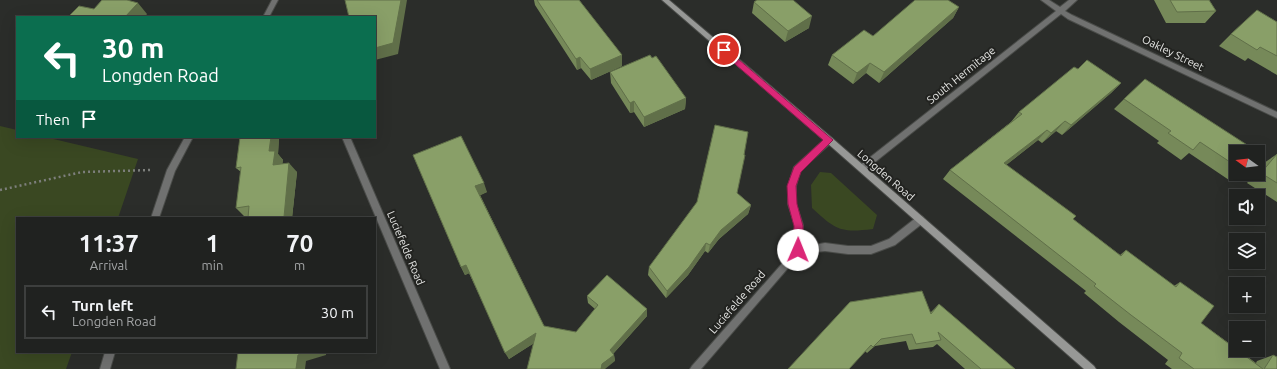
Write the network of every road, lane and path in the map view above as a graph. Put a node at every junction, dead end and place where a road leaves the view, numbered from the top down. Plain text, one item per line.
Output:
1 (275, 0) edge
2 (665, 0) edge
3 (1044, 0) edge
4 (1074, 0) edge
5 (1060, 11) junction
6 (267, 16) edge
7 (1277, 115) edge
8 (188, 138) edge
9 (346, 138) edge
10 (829, 140) junction
11 (862, 168) junction
12 (171, 170) junction
13 (0, 190) edge
14 (155, 217) edge
15 (920, 220) junction
16 (798, 250) junction
17 (110, 353) edge
18 (105, 369) edge
19 (445, 369) edge
20 (695, 369) edge
21 (1091, 369) edge

1 - 6 street
2 - 10 street, Longden Road
3 - 5 street, Oakley Street
4 - 5 street, South Hermitage
5 - 7 street, Oakley Street
5 - 11 street, South Hermitage
8 - 12 street
9 - 19 street, Luciefelde Road
10 - 11 street, Longden Road
10 - 16 street
11 - 15 street, Longden Road
12 - 13 path
12 - 14 street
15 - 16 street
15 - 21 street, Longden Road
16 - 20 street, Luciefelde Road
17 - 18 street

